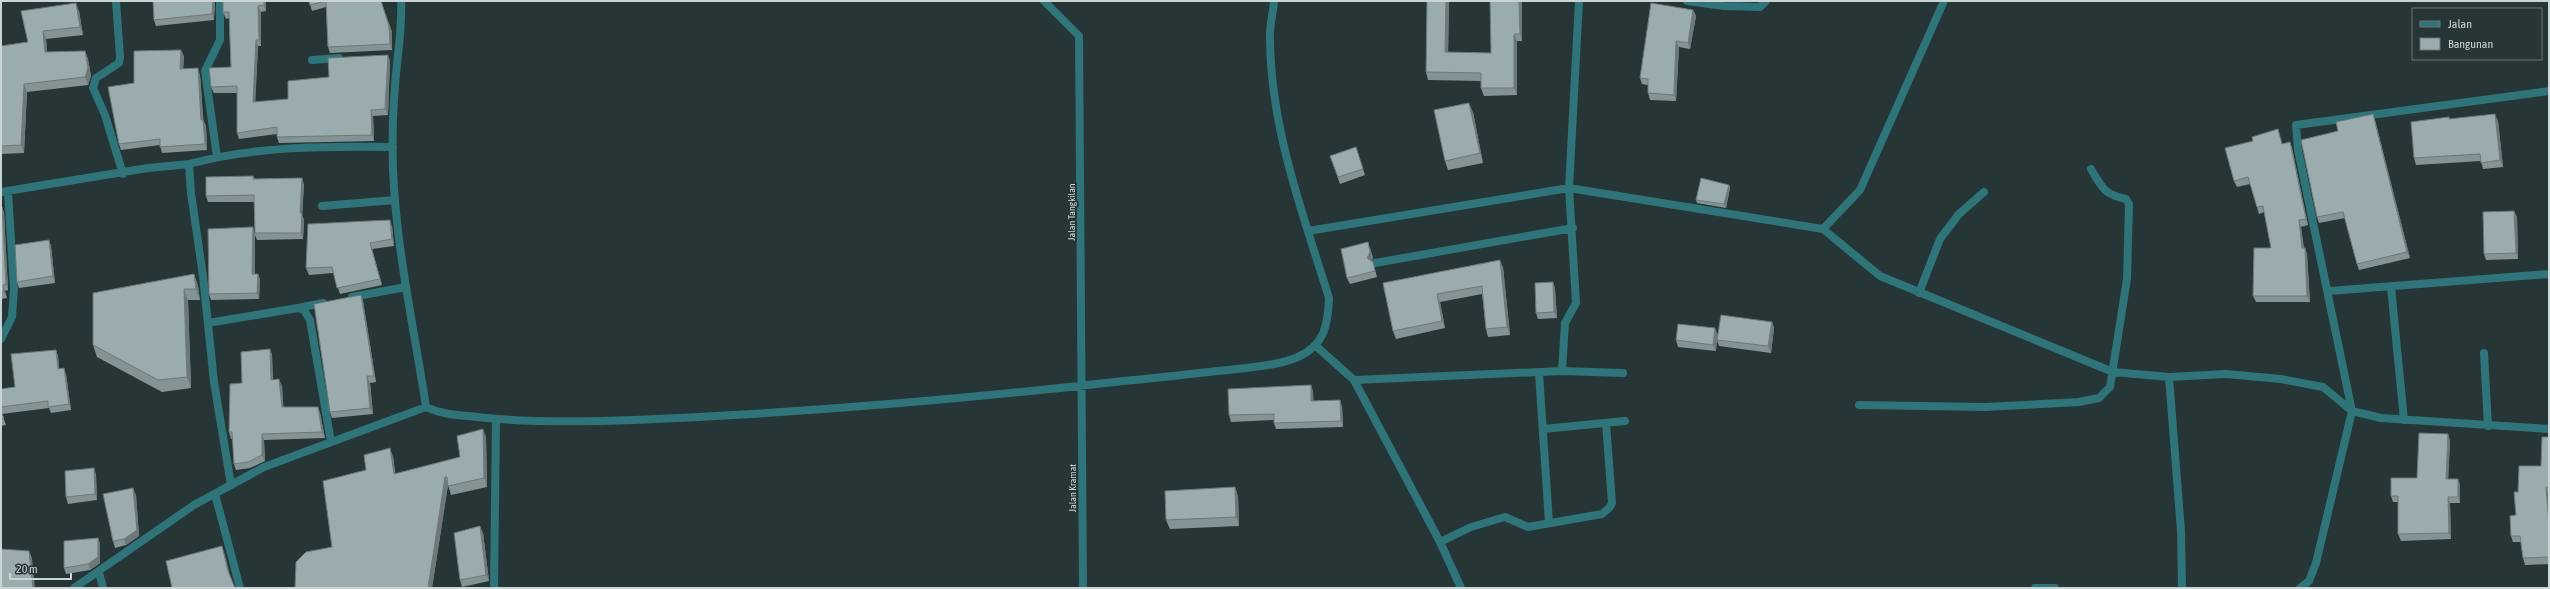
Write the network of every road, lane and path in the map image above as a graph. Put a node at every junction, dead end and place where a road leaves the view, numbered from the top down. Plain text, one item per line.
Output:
1 (116, 1) edge
2 (220, 1) edge
3 (401, 1) edge
4 (1044, 1) edge
5 (1274, 1) edge
6 (1579, 1) edge
7 (1687, 1) edge
8 (1766, 1) edge
9 (1944, 1) edge
10 (351, 58) edge
11 (312, 60) dead end
12 (2549, 91) edge
13 (393, 147) junction
14 (217, 156) junction
15 (189, 164) junction
16 (2091, 169) dead end
17 (123, 174) junction
18 (1569, 188) junction
19 (4, 192) edge
20 (1984, 192) dead end
21 (395, 200) junction
22 (322, 206) dead end
23 (1573, 228) junction
24 (1823, 229) junction
25 (1308, 231) junction
26 (1375, 263) edge
27 (2549, 274) edge
28 (2391, 286) junction
29 (406, 287) junction
30 (2329, 291) junction
31 (1919, 293) junction
32 (344, 299) edge
33 (329, 302) edge
34 (298, 308) junction
35 (208, 323) junction
36 (1, 339) edge
37 (1316, 346) junction
38 (2484, 353) dead end
39 (1562, 371) junction
40 (2113, 372) junction
41 (1623, 373) dead end
42 (1539, 374) junction
43 (2170, 377) junction
44 (1354, 380) junction
45 (1082, 388) junction
46 (1859, 405) dead end
47 (426, 406) junction
48 (2352, 411) junction
49 (496, 420) junction
50 (2404, 420) junction
51 (1625, 421) dead end
52 (1606, 423) junction
53 (2488, 426) junction
54 (1543, 429) junction
55 (2549, 429) edge
56 (331, 442) junction
57 (231, 485) junction
58 (215, 494) junction
59 (1549, 523) junction
60 (1440, 542) junction
61 (99, 572) junction
62 (74, 588) edge
63 (103, 588) edge
64 (240, 588) edge
65 (494, 588) edge
66 (1083, 588) edge
67 (1461, 588) edge
68 (2035, 588) edge
69 (2055, 588) edge
70 (2182, 588) edge
71 (2300, 588) edge

1 - 17 street
2 - 14 street
3 - 13 street
4 - 45 street, Jalan Tangkilan
5 - 25 street
6 - 18 street
7 - 8 street
9 - 24 street
10 - 11 street
12 - 30 street
13 - 14 street
13 - 21 street
14 - 15 street
15 - 17 street
15 - 35 street
16 - 40 street
17 - 19 street
18 - 23 street
18 - 24 street
18 - 25 street
19 - 36 street
20 - 31 street
21 - 22 street
21 - 29 street
23 - 26 street
23 - 39 street
24 - 31 street
25 - 37 street
27 - 28 street
28 - 30 street
28 - 50 street
29 - 32 street
29 - 47 street
30 - 48 street
31 - 40 street
33 - 34 street
34 - 35 street
34 - 56 street
35 - 57 street
37 - 44 street
37 - 45 street
38 - 53 street
39 - 41 street
39 - 42 street
40 - 43 street
40 - 46 street
42 - 44 street
42 - 54 street
43 - 48 street
43 - 70 street
44 - 60 street
45 - 49 street
45 - 66 street, Jalan Kramat
47 - 49 street
47 - 56 street
48 - 50 street
48 - 71 street
49 - 65 street
50 - 53 street
51 - 52 street
52 - 54 street
52 - 59 street
53 - 55 street
54 - 59 street
56 - 57 street
57 - 58 street
58 - 61 street
58 - 64 street
59 - 60 street
60 - 67 street
61 - 62 street
61 - 63 street
68 - 69 street

